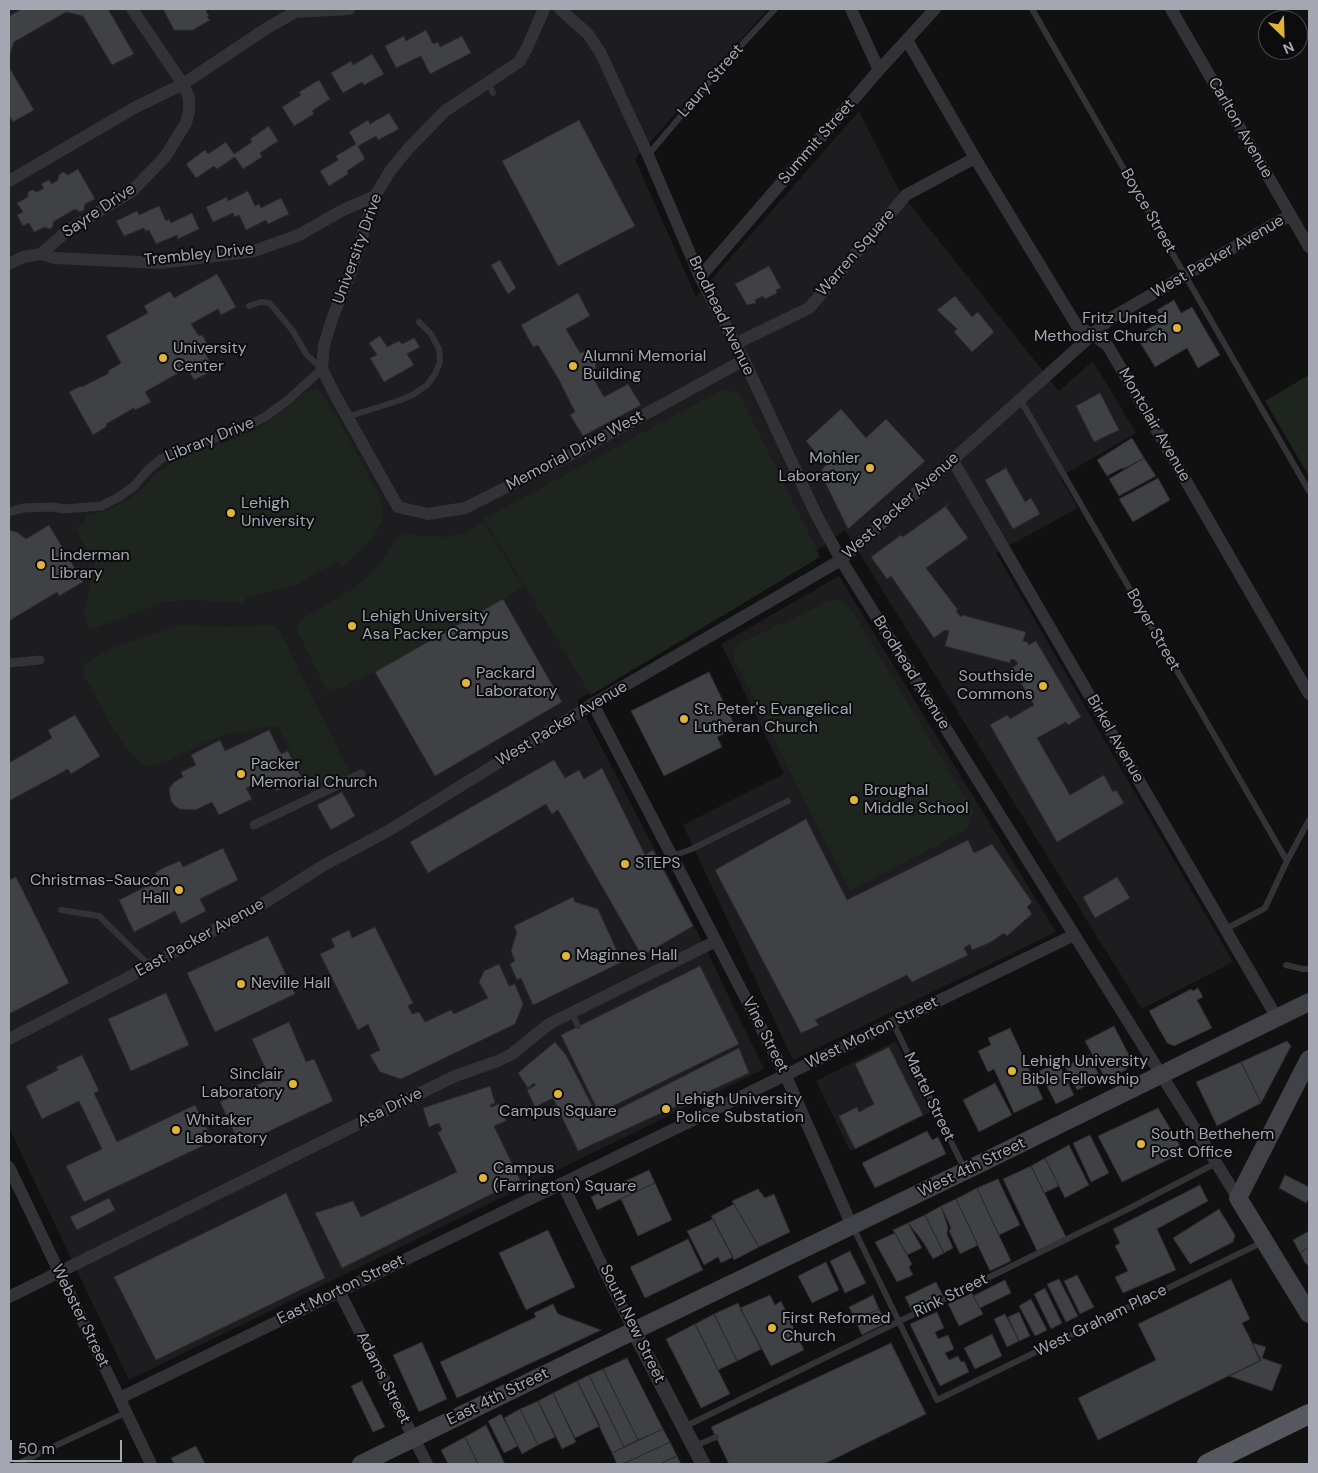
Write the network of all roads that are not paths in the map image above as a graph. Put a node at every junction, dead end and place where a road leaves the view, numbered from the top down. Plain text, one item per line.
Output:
1 (132, 9) edge
2 (349, 9) edge
3 (544, 9) edge
4 (560, 9) edge
5 (775, 9) edge
6 (851, 9) edge
7 (935, 9) edge
8 (1032, 9) edge
9 (1171, 9) edge
10 (298, 10) edge
11 (907, 40) junction
12 (879, 70) junction
13 (183, 84) junction
14 (648, 155) junction
15 (975, 158) junction
16 (9, 180) edge
17 (375, 196) junction
18 (1290, 215) junction
19 (1309, 247) edge
20 (41, 254) junction
21 (9, 264) edge
22 (1186, 276) junction
23 (700, 277) junction
24 (248, 306) dead end
25 (419, 322) dead end
26 (1092, 334) junction
27 (735, 344) junction
28 (744, 360) junction
29 (322, 369) junction
30 (1020, 398) junction
31 (347, 417) junction
32 (952, 459) junction
33 (1309, 491) edge
34 (9, 512) edge
35 (841, 560) junction
36 (40, 660) dead end
37 (9, 663) edge
38 (1309, 694) edge
39 (593, 704) junction
40 (361, 774) dead end
41 (788, 801) dead end
42 (1309, 820) edge
43 (254, 825) dead end
44 (388, 831) joint
45 (672, 856) junction
46 (1287, 861) junction
47 (61, 910) dead end
48 (1226, 929) junction
49 (1074, 935) junction
50 (716, 941) junction
51 (149, 965) junction
52 (1286, 965) dead end
53 (1309, 969) edge
54 (1309, 1002) edge
55 (572, 1014) junction
56 (1277, 1018) junction
57 (893, 1023) junction
58 (578, 1026) dead end
59 (9, 1039) edge
60 (1309, 1060) edge
61 (785, 1074) junction
62 (1161, 1074) junction
63 (1216, 1163) junction
64 (9, 1167) edge
65 (965, 1171) junction
66 (562, 1183) junction
67 (1238, 1198) junction
68 (852, 1226) junction
69 (1264, 1241) junction
70 (59, 1272) junction
71 (339, 1291) junction
72 (9, 1297) edge
73 (1309, 1314) edge
74 (899, 1322) junction
75 (634, 1331) junction
76 (120, 1398) junction
77 (937, 1400) joint
78 (126, 1412) junction
79 (1309, 1414) edge
80 (684, 1427) junction
81 (716, 1437) dead end
82 (414, 1439) junction
83 (694, 1447) junction
84 (17, 1464) edge
85 (152, 1464) edge
86 (361, 1464) edge
87 (427, 1464) edge
88 (703, 1464) edge
89 (1207, 1464) edge

1 - 13 street, Sayre Drive
2 - 10 street
3 - 17 street, University Drive
4 - 14 street, Brodhead Avenue
5 - 14 lane, Laury Street
6 - 12 street
7 - 11 street, Summit Street
8 - 22 lane, Boyce Street
9 - 18 street, Carlton Avenue
10 - 13 street
11 - 12 street, Summit Street
11 - 15 street, Montclair Avenue
12 - 23 street, Summit Street
13 - 16 street
13 - 20 street, Sayre Drive
14 - 23 street, Brodhead Avenue
15 - 26 street, Montclair Avenue
15 - 27 street, Warren Square
17 - 20 street, Trembley Drive
17 - 29 street, University Drive
18 - 19 street, Carlton Avenue
18 - 22 street, West Packer Avenue
20 - 21 street, Sayre Drive
22 - 26 street, West Packer Avenue
22 - 33 lane, Boyce Street
23 - 27 street, Brodhead Avenue
24 - 29 lane
25 - 31 lane
26 - 30 street, West Packer Avenue
26 - 38 street, Montclair Avenue
27 - 28 street, Brodhead Avenue
28 - 31 street, Memorial Drive West
28 - 35 street, Brodhead Avenue
29 - 31 street
29 - 34 street, Library Drive
30 - 32 street, West Packer Avenue
30 - 46 lane, Boyer Street
32 - 35 street, West Packer Avenue
32 - 48 street, Birkel Avenue
35 - 39 street, West Packer Avenue
35 - 49 street, Brodhead Avenue
36 - 37 street
39 - 44 street, West Packer Avenue
39 - 45 street, Vine Street
40 - 43 street
41 - 45 lane
42 - 46 lane
44 - 51 street, East Packer Avenue
45 - 50 street, Vine Street
46 - 48 lane
47 - 51 lane
48 - 56 street, Birkel Avenue
49 - 57 street, West Morton Street
49 - 62 street, Brodhead Avenue
50 - 55 street, Asa Drive
50 - 61 street, Vine Street
51 - 59 street, East Packer Avenue
52 - 53 lane
54 - 56 main road, West 4th Street
55 - 58 lane
55 - 70 street, Asa Drive
56 - 62 main road, West 4th Street
57 - 61 street, West Morton Street
57 - 65 lane, Martel Street
60 - 67 main road
61 - 66 street, West Morton Street
61 - 68 street, Vine Street
62 - 63 street, Brodhead Avenue
62 - 65 main road, West 4th Street
63 - 67 street, Brodhead Avenue
63 - 74 lane, Rink Street
64 - 70 street, Webster Street
65 - 68 main road, West 4th Street
66 - 71 street, East Morton Street
66 - 75 street, South New Street
67 - 69 main road, Brodhead Avenue
68 - 74 lane, Vine Street
68 - 75 main road, West 4th Street
69 - 73 main road, Brodhead Avenue
69 - 77 lane, West Graham Place
70 - 72 street, Asa Drive
70 - 76 street, Webster Street
71 - 76 street, East Morton Street
71 - 82 street, Adams Street
74 - 77 lane, Vine Street
74 - 80 lane, Rink Street
75 - 80 street, South New Street
75 - 82 main road, East 4th Street
76 - 78 street, Webster Street
78 - 84 lane
78 - 85 street, Webster Street
79 - 89 highway
80 - 83 street, South New Street
81 - 83 lane
82 - 86 main road, East 4th Street
82 - 87 street, Adams Street
83 - 88 street, South New Street

